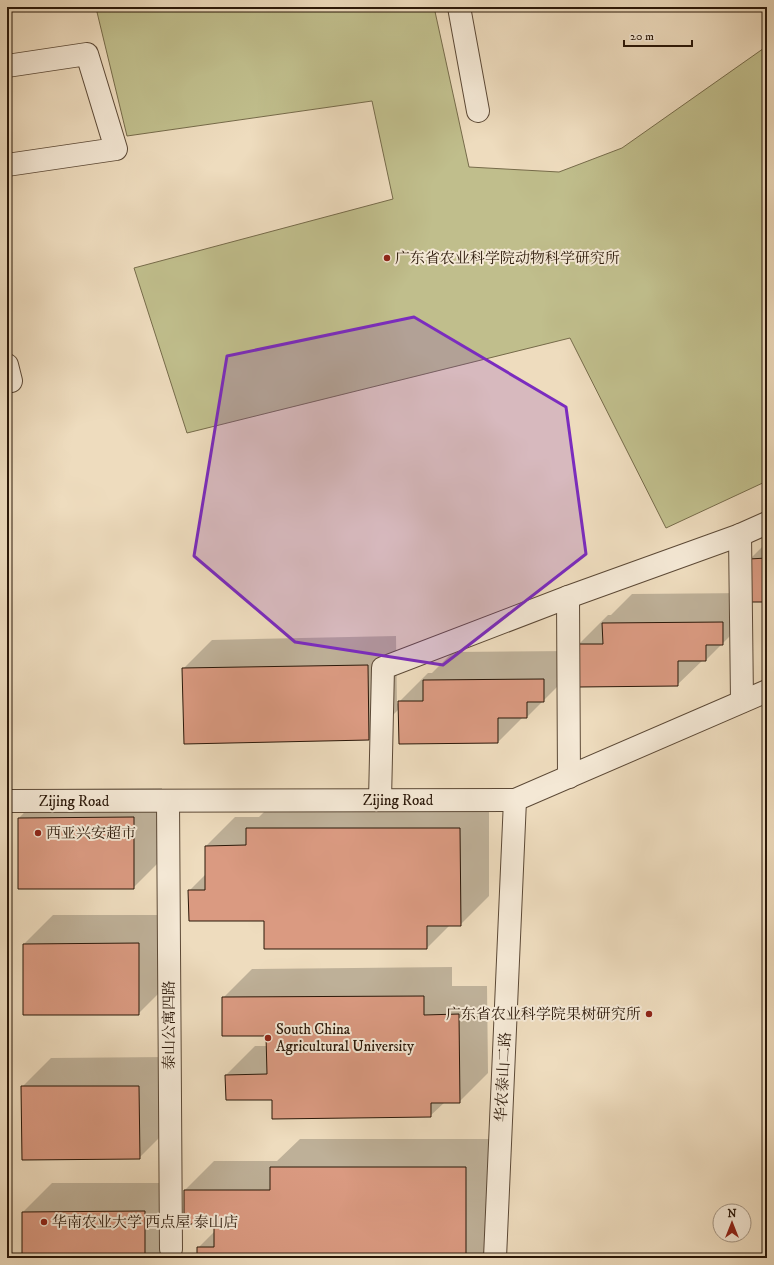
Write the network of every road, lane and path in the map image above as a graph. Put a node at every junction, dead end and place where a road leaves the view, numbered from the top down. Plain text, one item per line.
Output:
1 (459, 7) edge
2 (7, 66) edge
3 (478, 110) dead end
4 (7, 165) edge
5 (767, 522) edge
6 (740, 535) junction
7 (568, 597) junction
8 (767, 691) edge
9 (742, 701) junction
10 (569, 777) junction
11 (380, 800) junction
12 (515, 800) junction
13 (7, 801) edge
14 (168, 801) junction
15 (171, 1249) dead end
16 (495, 1258) edge

1 - 3 lane
2 - 4 lane
5 - 6 lane
6 - 7 lane
6 - 9 lane
7 - 10 lane
7 - 11 lane
8 - 9 lane, Zijing Road
9 - 10 lane, Zijing Road
10 - 12 lane, Zijing Road
11 - 12 lane, Zijing Road
11 - 14 lane, Zijing Road
12 - 16 lane, 华农泰山二路
13 - 14 lane, Zijing Road
14 - 15 lane, 泰山公寓四路

